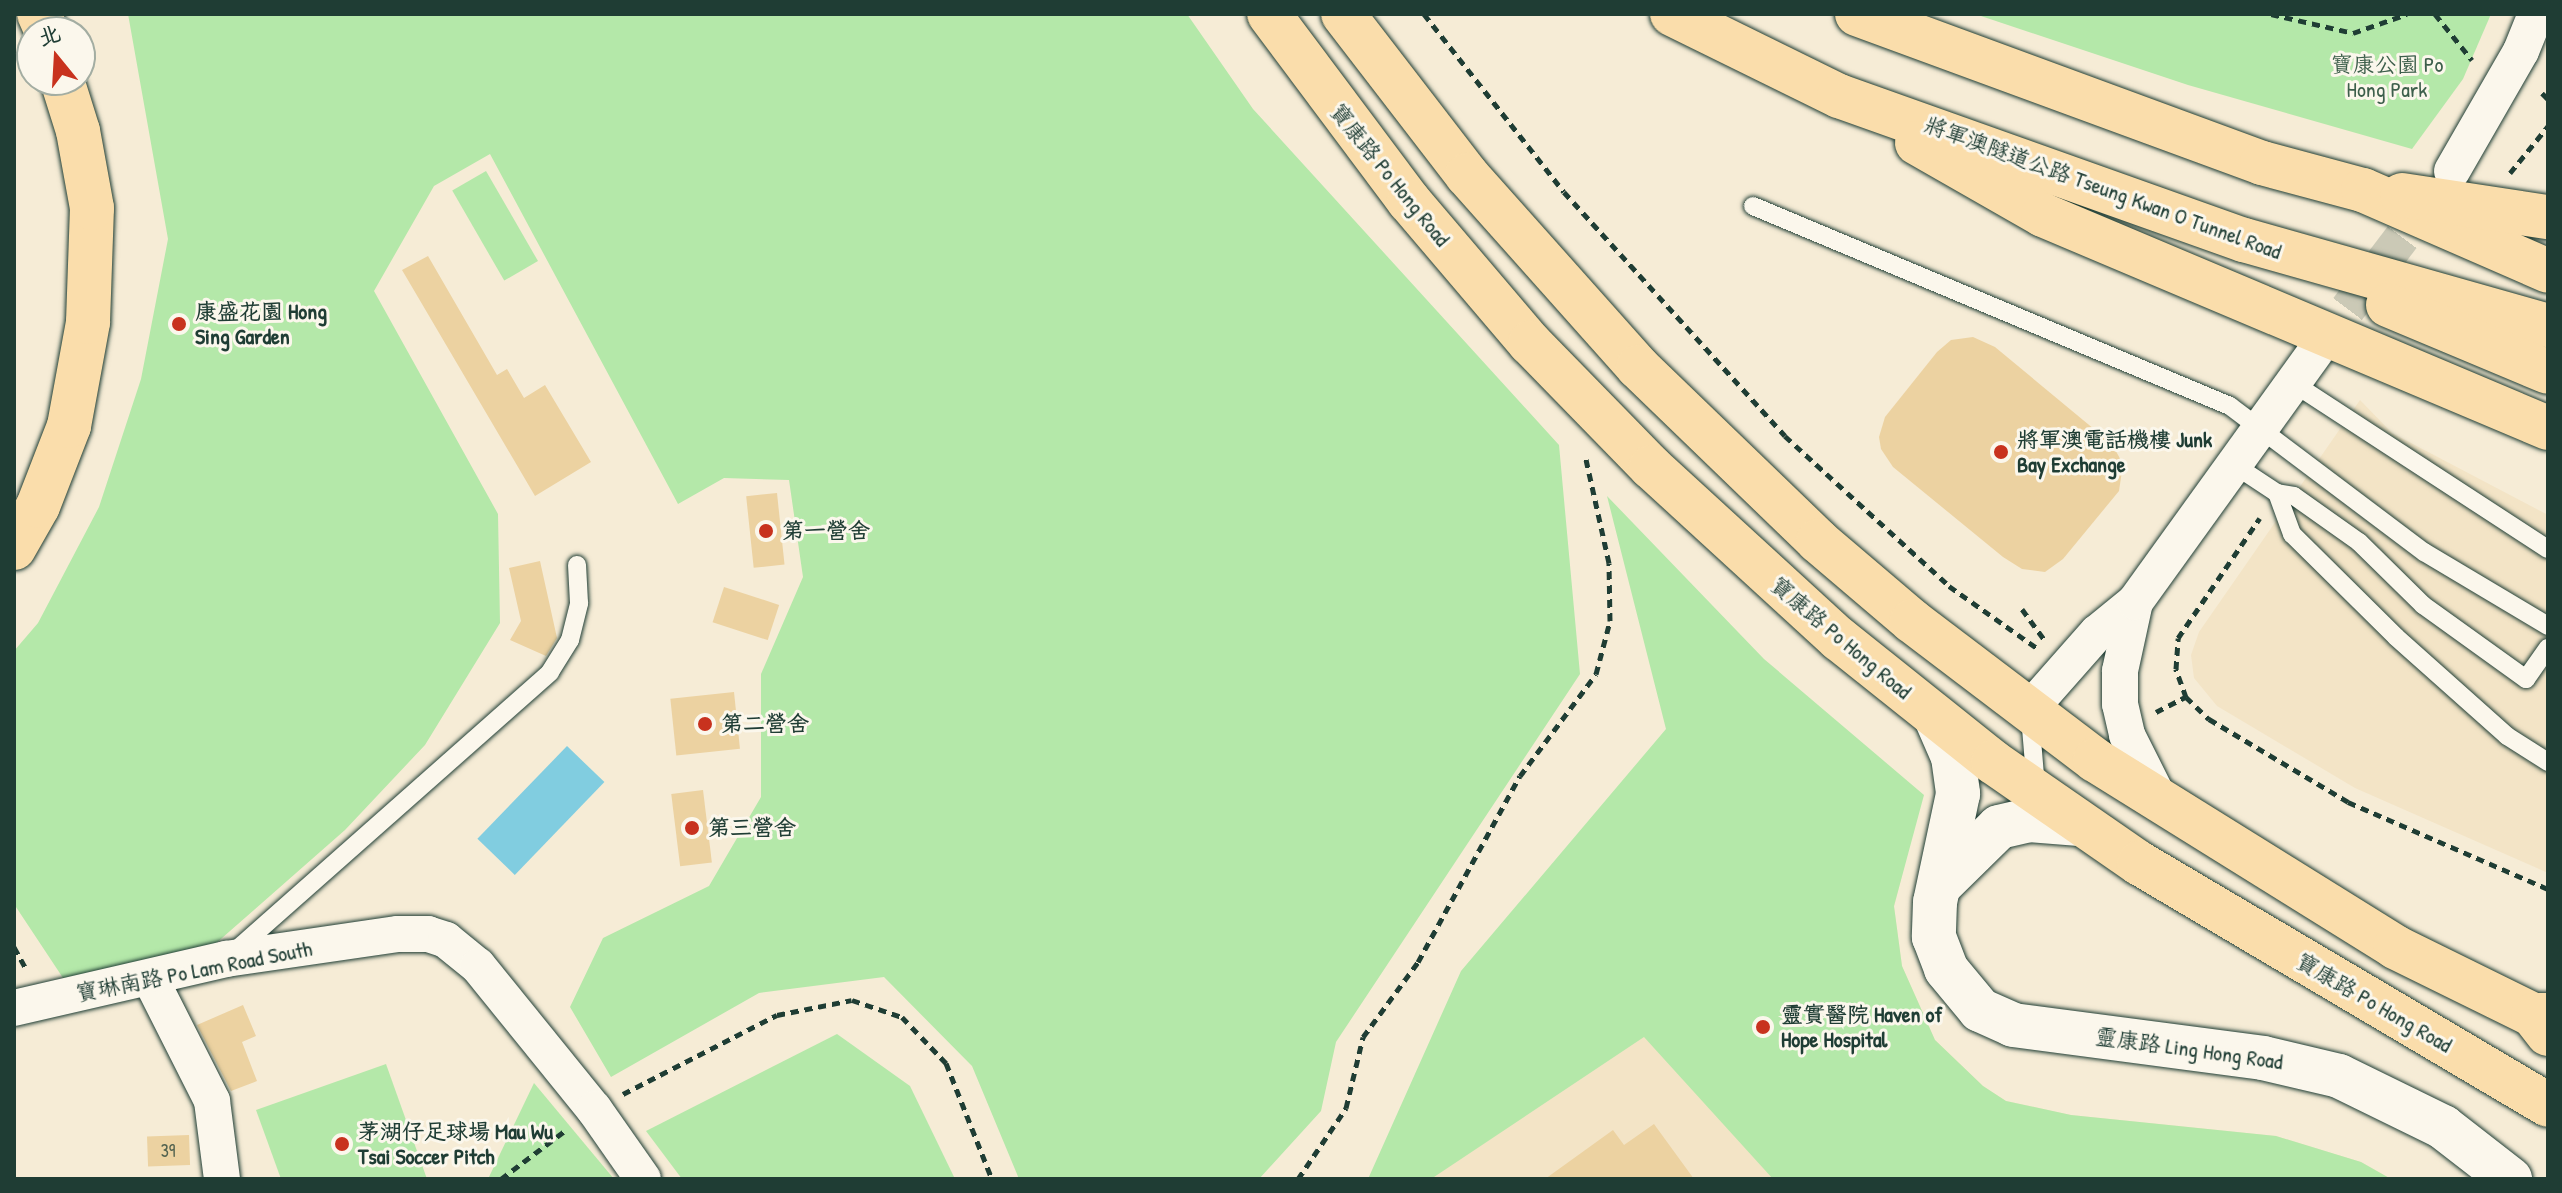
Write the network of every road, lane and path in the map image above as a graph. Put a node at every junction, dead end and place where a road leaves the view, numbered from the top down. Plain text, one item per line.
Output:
1 (1269, 14) edge
2 (1343, 14) edge
3 (1424, 14) edge
4 (1672, 14) edge
5 (1857, 14) edge
6 (2271, 14) edge
7 (2407, 14) edge
8 (2435, 14) edge
9 (2536, 14) edge
10 (2472, 60) dead end
11 (2542, 93) dead end
12 (67, 96) edge
13 (1839, 96) junction
14 (2548, 99) edge
15 (2548, 126) edge
16 (2452, 171) tunnel mouth
17 (2503, 184) dead end
18 (2363, 190) junction
19 (1753, 206) dead end
20 (2548, 217) edge
21 (2244, 240) junction
22 (2548, 271) edge
23 (2548, 326) edge
24 (2315, 352) tunnel mouth
25 (2548, 372) edge
26 (2293, 383) junction
27 (2260, 427) junction
28 (2548, 428) edge
29 (2233, 464) junction
30 (1593, 491) dead end
31 (2277, 493) junction
32 (14, 548) edge
33 (2548, 549) edge
34 (577, 565) dead end
35 (2135, 602) junction
36 (2548, 626) edge
37 (2031, 647) dead end
38 (2548, 648) edge
39 (2186, 697) junction
40 (2029, 710) junction
41 (2144, 716) dead end
42 (1936, 718) junction
43 (2548, 762) edge
44 (2036, 793) junction
45 (2159, 799) junction
46 (2080, 824) junction
47 (1939, 886) junction
48 (2548, 889) edge
49 (226, 959) junction
50 (150, 978) junction
51 (14, 1008) edge
52 (2543, 1021) edge
53 (2548, 1105) edge
54 (594, 1109) junction
55 (222, 1179) edge
56 (501, 1179) edge
57 (643, 1179) edge
58 (992, 1179) edge
59 (1298, 1179) edge
60 (2510, 1179) edge

1 - 42 main road, 寶康路 Po Hong Road
2 - 40 main road
3 - 37 path
4 - 13 main road, 將軍澳隧道公路 Tseung Kwan O Tunnel Road
5 - 18 main road
6 - 7 path
8 - 10 path
9 - 16 street
11 - 14 path
12 - 32 main road
13 - 21 main road, 將軍澳隧道公路 Tseung Kwan O Tunnel Road
13 - 28 main road
15 - 17 path
18 - 20 main road
18 - 22 main road
19 - 27 lane
21 - 23 main road, 將軍澳隧道公路 Tseung Kwan O Tunnel Road
21 - 25 main road
24 - 26 street
26 - 27 street
26 - 33 lane
27 - 29 street
27 - 36 lane
29 - 31 lane
29 - 35 street
30 - 59 path
31 - 38 lane
31 - 39 path
31 - 43 lane
34 - 49 lane
35 - 40 street
35 - 45 street
39 - 41 path
39 - 48 path
40 - 44 lane
40 - 45 main road
42 - 44 main road, 寶康路 Po Hong Road
42 - 47 street, 靈康路 Ling Hong Road
44 - 46 main road, 寶康路 Po Hong Road
45 - 52 main road
46 - 47 street
46 - 53 main road, 寶康路 Po Hong Road
47 - 60 street, 靈康路 Ling Hong Road
49 - 50 street, 寶琳南路 Po Lam Road South
49 - 54 street, 寶琳南路 Po Lam Road South
50 - 51 street, 寶琳南路 Po Lam Road South
50 - 55 street
54 - 56 path
54 - 57 street, 寶琳南路 Po Lam Road South
54 - 58 path

